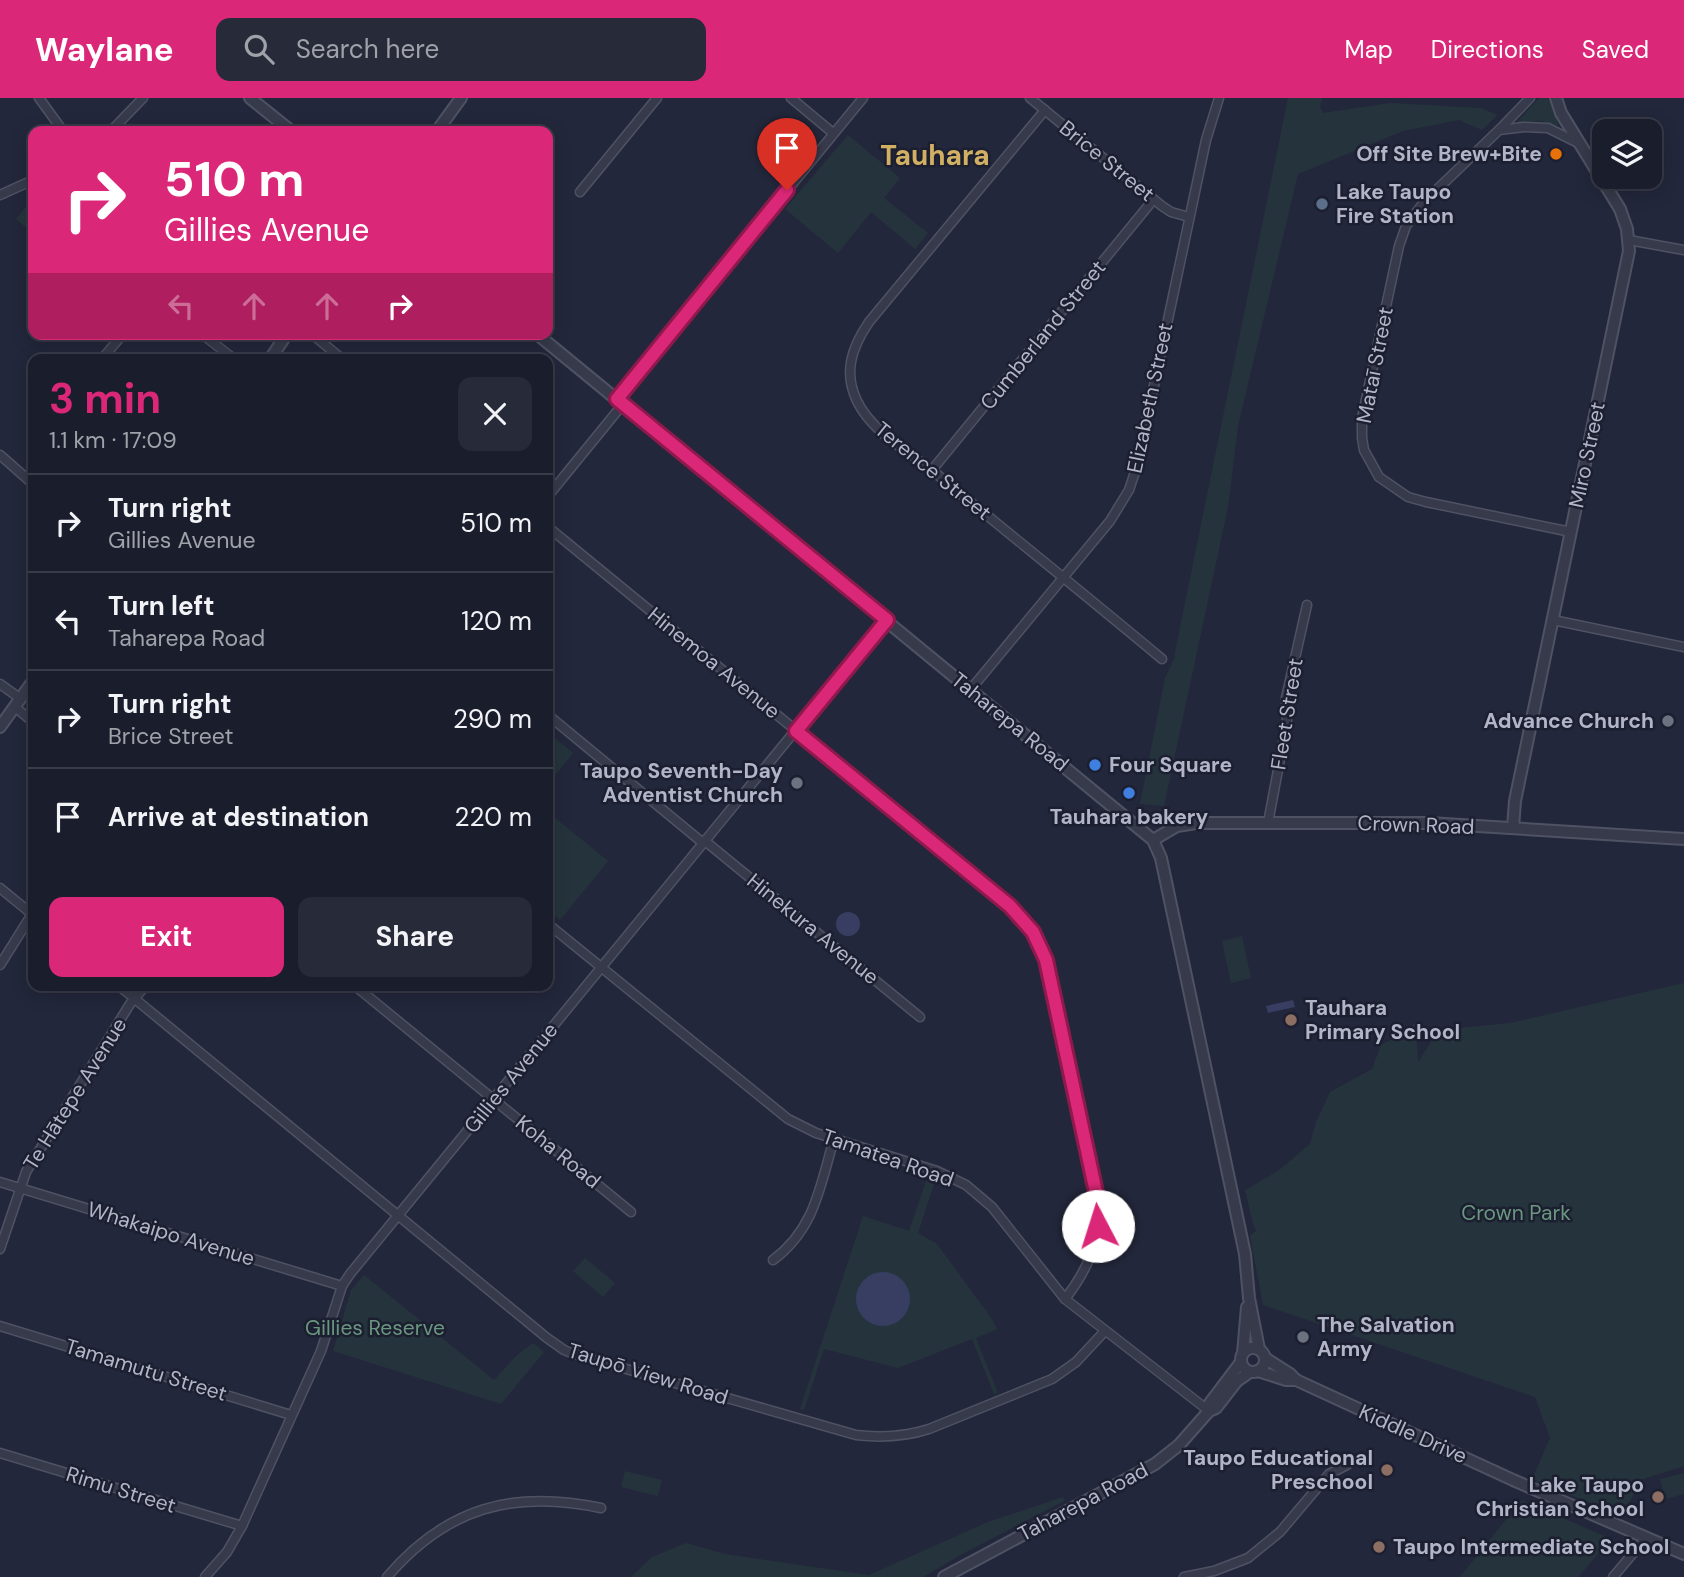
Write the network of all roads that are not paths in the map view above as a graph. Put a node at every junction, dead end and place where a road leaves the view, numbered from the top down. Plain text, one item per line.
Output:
1 (38, 98) edge
2 (143, 98) edge
3 (250, 98) edge
4 (461, 98) edge
5 (657, 98) edge
6 (791, 98) edge
7 (863, 98) edge
8 (1030, 98) edge
9 (1219, 98) edge
10 (1530, 98) edge
11 (1556, 98) edge
12 (1045, 110) junction
13 (59, 126) edge
14 (116, 126) edge
15 (285, 126) edge
16 (440, 126) edge
17 (1499, 130) junction
18 (833, 133) junction
19 (1579, 143) junction
20 (28, 182) edge
21 (580, 192) dead end
22 (0, 195) edge
23 (1153, 200) junction
24 (1189, 217) junction
25 (1629, 240) junction
26 (1684, 250) edge
27 (117, 340) edge
28 (210, 340) edge
29 (320, 340) edge
30 (544, 340) edge
31 (107, 354) edge
32 (228, 354) edge
33 (336, 354) edge
34 (620, 401) junction
35 (0, 455) edge
36 (932, 470) junction
37 (28, 480) edge
38 (553, 489) edge
39 (553, 531) edge
40 (1571, 532) junction
41 (1063, 577) junction
42 (1307, 605) dead end
43 (887, 620) junction
44 (1553, 620) junction
45 (1684, 648) edge
46 (1162, 659) dead end
47 (0, 684) edge
48 (28, 688) edge
49 (971, 689) junction
50 (18, 703) junction
51 (28, 716) edge
52 (553, 719) edge
53 (0, 727) edge
54 (796, 731) junction
55 (1268, 823) junction
56 (1513, 828) junction
57 (1684, 839) edge
58 (1153, 840) junction
59 (704, 842) junction
60 (0, 888) edge
61 (28, 911) edge
62 (28, 923) edge
63 (553, 928) edge
64 (0, 965) edge
65 (601, 968) junction
66 (125, 991) edge
67 (141, 991) edge
68 (361, 991) edge
69 (134, 999) junction
70 (920, 1017) dead end
71 (494, 1099) junction
72 (834, 1139) junction
73 (0, 1182) edge
74 (20, 1187) junction
75 (631, 1212) dead end
76 (398, 1216) junction
77 (0, 1249) edge
78 (774, 1259) dead end
79 (342, 1286) junction
80 (1249, 1298) junction
81 (1065, 1299) junction
82 (0, 1326) edge
83 (1104, 1332) junction
84 (1262, 1354) junction
85 (1242, 1358) junction
86 (1254, 1371) junction
87 (1296, 1380) junction
88 (1209, 1411) junction
89 (292, 1415) junction
90 (0, 1453) edge
91 (1347, 1465) dead end
92 (601, 1508) dead end
93 (242, 1526) junction
94 (1646, 1538) junction
95 (1684, 1553) edge
96 (961, 1573) edge
97 (205, 1577) edge
98 (387, 1577) edge
99 (944, 1577) edge
100 (1184, 1577) edge
101 (1613, 1577) edge

1 - 13 street
2 - 14 street
3 - 15 street
4 - 16 street
5 - 21 street
6 - 18 street
7 - 18 street
8 - 12 street, Brice Street
9 - 24 street, Elizabeth Street
10 - 17 street, Mataī Street
11 - 19 street, Miro Street
12 - 23 street, Brice Street
12 - 36 street, Terence Street
17 - 19 street
17 - 40 street, Mataī Street
18 - 34 street
19 - 25 street, Miro Street
20 - 22 street
23 - 24 street, Brice Street
23 - 36 street, Cumberland Street
24 - 41 street, Elizabeth Street
25 - 26 street
25 - 40 street, Miro Street
27 - 31 street
28 - 32 street
29 - 33 street
30 - 34 street, Taharepa Road
34 - 38 street
34 - 43 street, Taharepa Road
35 - 37 street
36 - 41 street, Terence Street
39 - 54 street, Hinemoa Avenue
40 - 44 street, Miro Street
41 - 46 street, Terence Street
41 - 49 street, Elizabeth Street
42 - 55 street, Fleet Street
43 - 49 street, Taharepa Road
43 - 54 street, Gillies Avenue
44 - 45 street
44 - 56 street, Miro Street
47 - 50 street
48 - 50 street
49 - 58 street, Taharepa Road
50 - 51 street
50 - 53 street
52 - 59 street, Hinekura Avenue
54 - 59 street, Gillies Avenue
54 - 81 street, Hinemoa Avenue
55 - 56 street, Crown Road
55 - 58 street, Crown Road
56 - 57 street, Crown Road
58 - 80 street
59 - 65 street, Gillies Avenue
59 - 70 street, Hinekura Avenue
60 - 61 street
62 - 64 street
63 - 65 street, Tamatea Road
65 - 71 street, Gillies Avenue
65 - 72 street, Tamatea Road
66 - 69 street, Taupō View Road
67 - 69 street, Te Hātepe Avenue
68 - 71 street, Koha Road
69 - 74 street, Te Hātepe Avenue
69 - 76 street, Taupō View Road
71 - 75 street, Koha Road
71 - 76 street, Gillies Avenue
72 - 78 street
72 - 81 street, Tamatea Road
73 - 74 street, Whakaipo Avenue
74 - 77 street, Te Hātepe Avenue
74 - 79 street, Whakaipo Avenue
76 - 79 street, Gillies Avenue
76 - 83 street, Taupō View Road
79 - 89 street, Gillies Avenue
80 - 84 street
80 - 85 street
81 - 83 street, Tamatea Road
82 - 89 street, Tamamutu Street
83 - 88 street, Tamatea Road
84 - 85 street
84 - 86 street, Taharepa Road
84 - 87 street, Kiddle Drive
85 - 86 street
85 - 88 street, Taharepa Road
86 - 87 street, Kiddle Drive
86 - 88 street, Taharepa Road
87 - 94 street, Kiddle Drive
88 - 96 street, Taharepa Road
89 - 93 street, Gillies Avenue
90 - 93 street, Rimu Street
91 - 100 street
92 - 98 street
93 - 97 street, Gillies Avenue
94 - 95 street, Kiddle Drive
94 - 101 street
96 - 99 street, Taharepa Road

